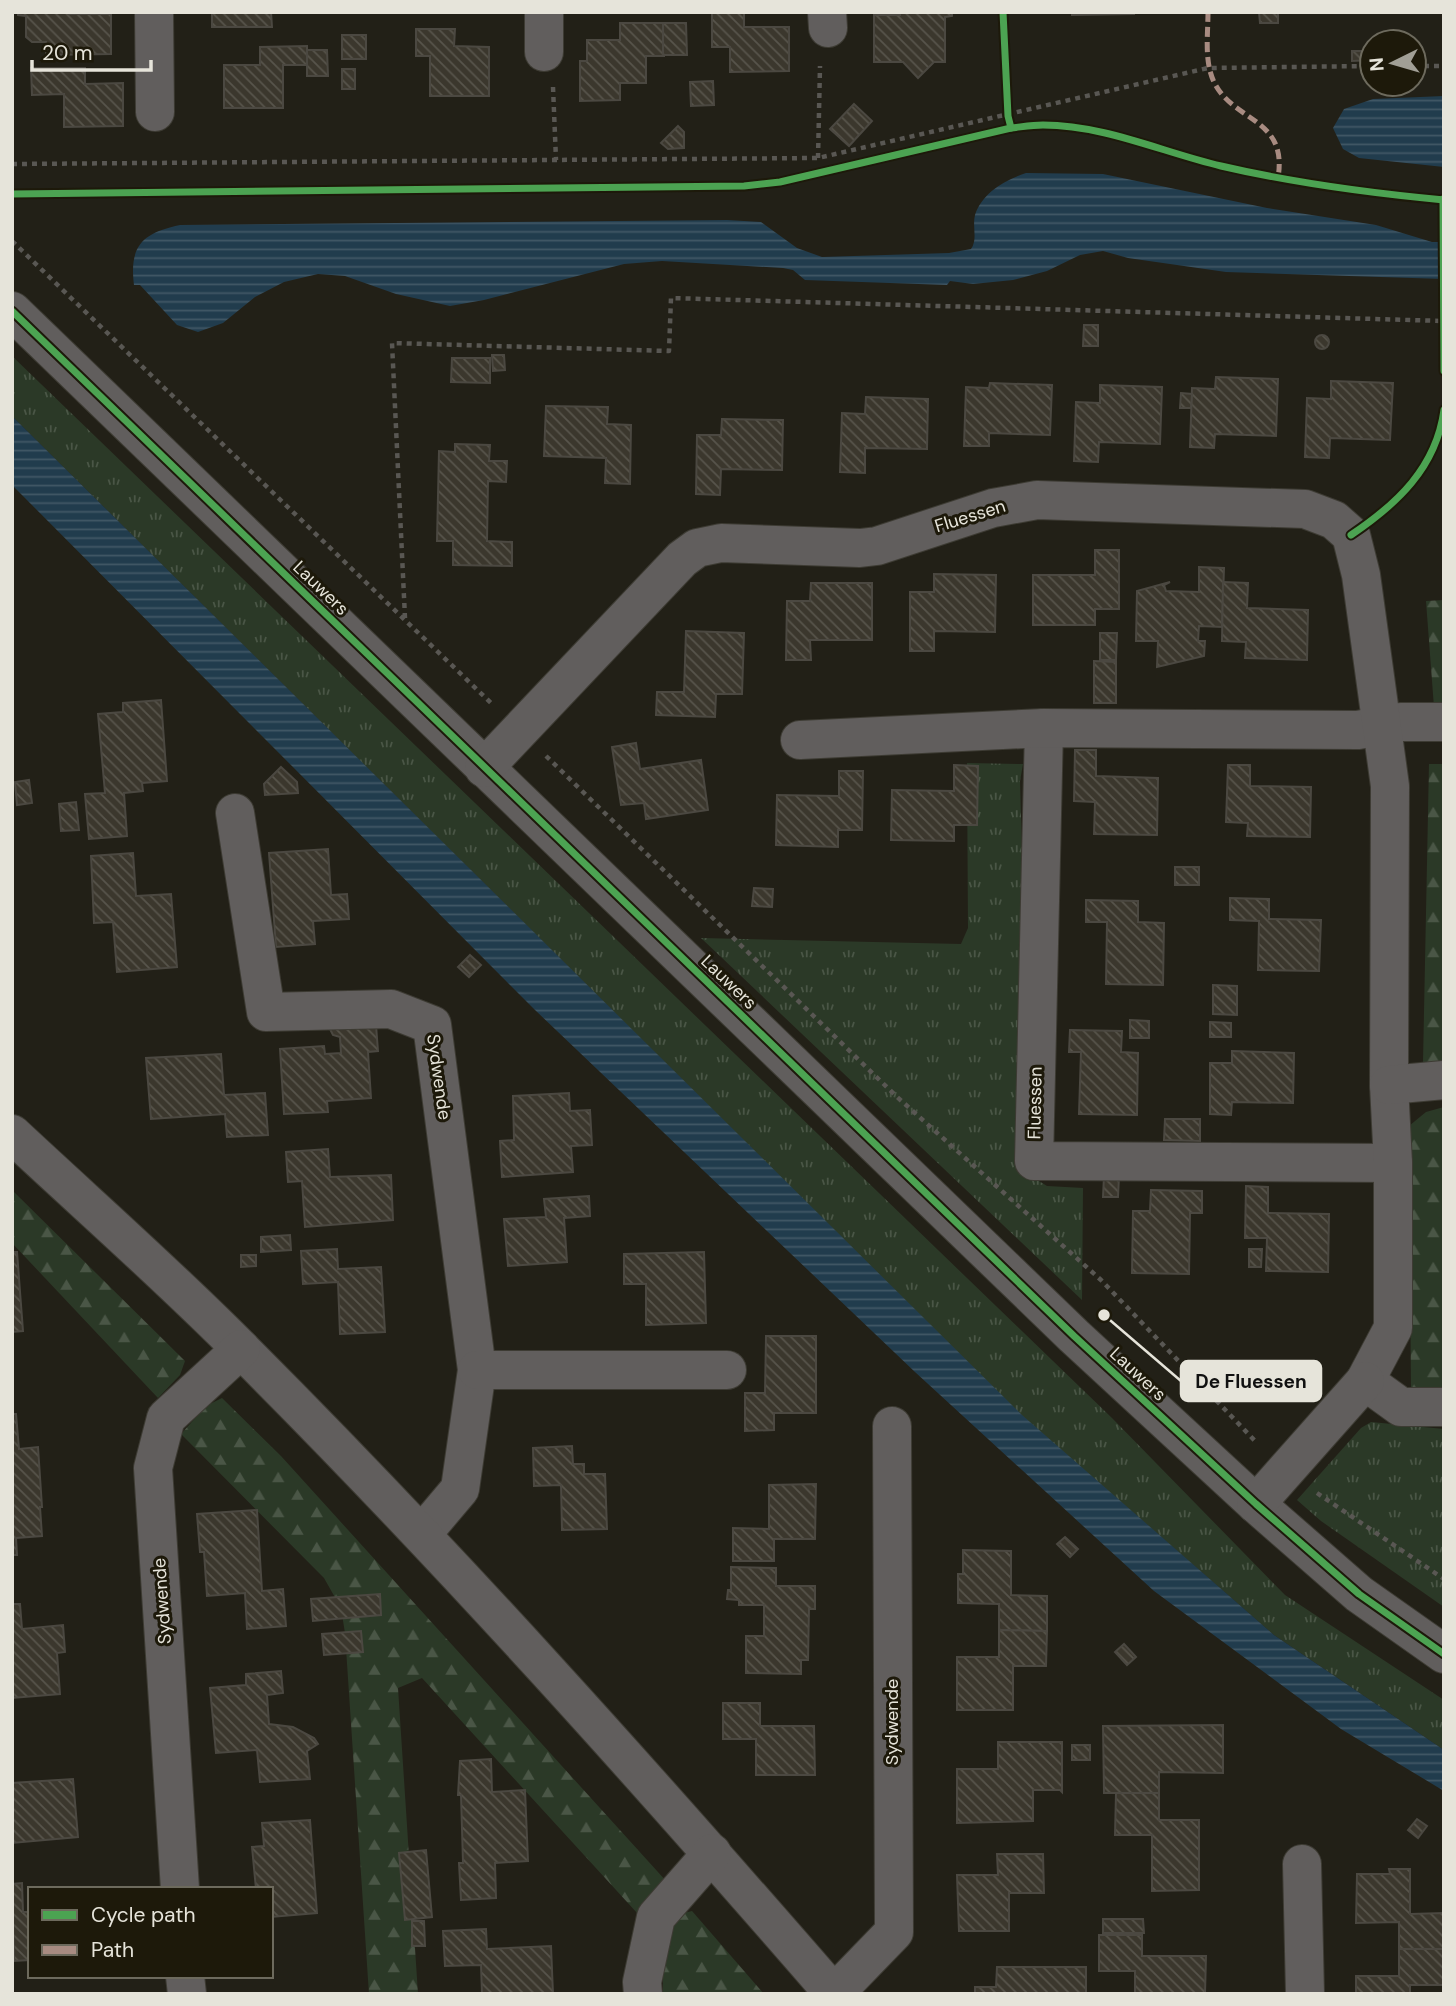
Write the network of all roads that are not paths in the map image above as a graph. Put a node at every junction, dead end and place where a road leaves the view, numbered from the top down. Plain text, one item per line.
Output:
1 (154, 12) edge
2 (544, 12) edge
3 (544, 52) road end
4 (155, 112) dead end
5 (12, 311) edge
6 (1444, 722) edge
7 (1382, 726) junction
8 (1044, 728) junction
9 (800, 740) dead end
10 (484, 768) junction
11 (235, 813) dead end
12 (1444, 1080) edge
13 (1390, 1085) junction
14 (12, 1134) edge
15 (1393, 1163) junction
16 (241, 1349) junction
17 (477, 1370) junction
18 (727, 1370) dead end
19 (1365, 1381) junction
20 (1444, 1407) edge
21 (892, 1426) dead end
22 (1256, 1504) junction
23 (422, 1534) junction
24 (1444, 1654) edge
25 (712, 1853) junction
26 (1302, 1864) dead end
27 (180, 1887) edge
28 (643, 1994) edge
29 (1305, 1994) edge

1 - 4 street
2 - 3 street
5 - 10 street, Lauwers
6 - 7 street
7 - 8 street
7 - 10 street, Fluessen
7 - 13 street, Fluessen
8 - 9 street
8 - 15 street, Fluessen
10 - 22 street, Lauwers
11 - 17 street, Sydwende
12 - 13 street
13 - 15 street, Fluessen
14 - 16 street, Sydwende
15 - 19 street, Fluessen
16 - 23 street, Sydwende
16 - 27 street, Sydwende
17 - 18 street
17 - 23 street, Sydwende
19 - 20 street
19 - 22 street
21 - 25 street, Sydwende
22 - 24 street, Lauwers
23 - 25 street, Sydwende
25 - 28 street
26 - 29 street

